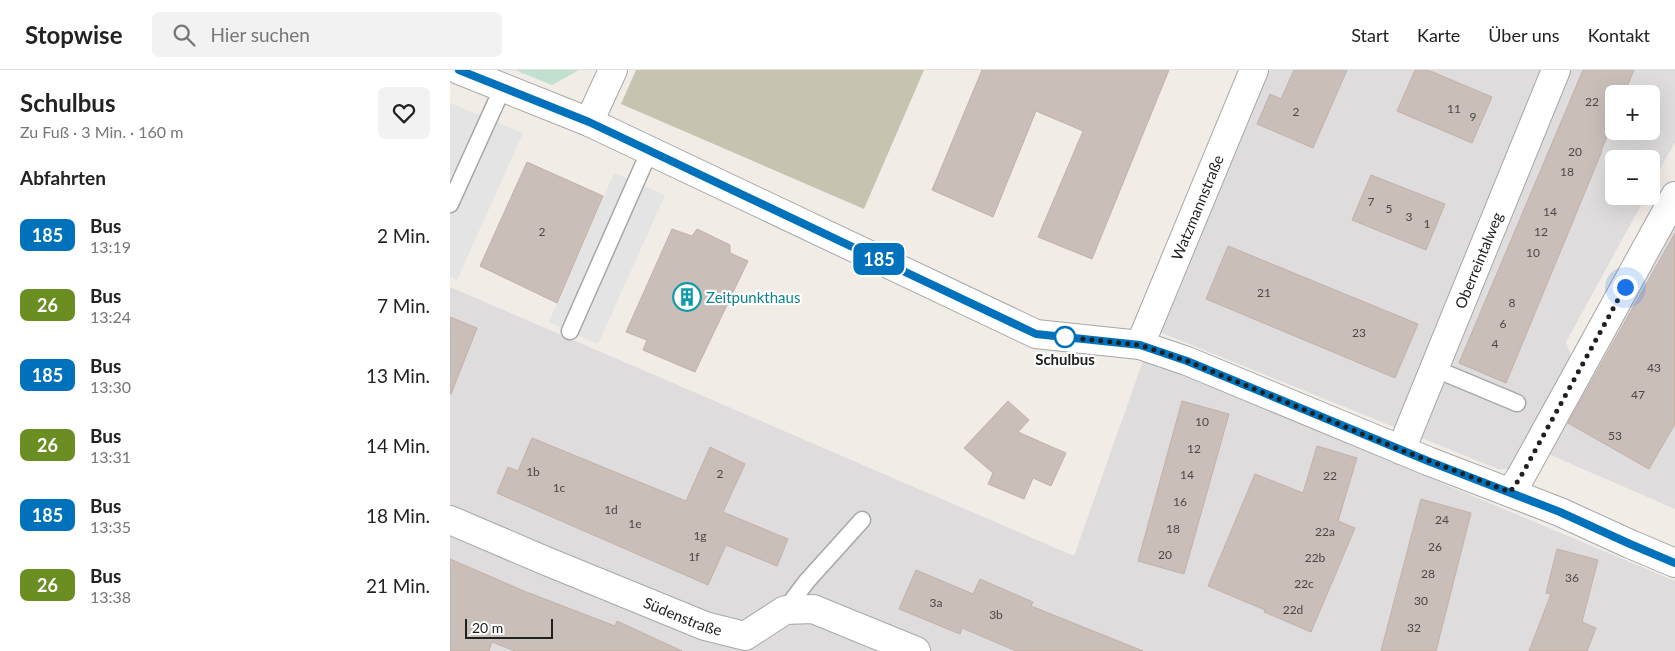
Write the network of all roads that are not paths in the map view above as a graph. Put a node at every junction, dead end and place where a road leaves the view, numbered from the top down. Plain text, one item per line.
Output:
1 (459, 70) edge
2 (613, 70) edge
3 (1254, 70) edge
4 (1556, 70) edge
5 (503, 87) junction
6 (589, 122) junction
7 (650, 150) junction
8 (1675, 196) edge
9 (450, 204) edge
10 (570, 331) dead end
11 (1140, 345) junction
12 (1433, 368) junction
13 (1517, 403) dead end
14 (1401, 450) junction
15 (1510, 492) junction
16 (450, 520) edge
17 (862, 520) dead end
18 (1675, 563) edge
19 (785, 610) junction
20 (740, 644) edge
21 (916, 651) edge

1 - 5 street
2 - 6 street
3 - 11 street, Watzmannstraße
4 - 12 street, Oberreintalweg
5 - 6 street
5 - 9 lane
6 - 7 street
7 - 10 lane
7 - 11 street
8 - 15 street
11 - 14 street
12 - 13 lane
12 - 14 street, Oberreintalweg
14 - 15 street
15 - 18 street
16 - 20 street, Südenstraße
17 - 19 lane
19 - 20 street, Südenstraße
19 - 21 street

